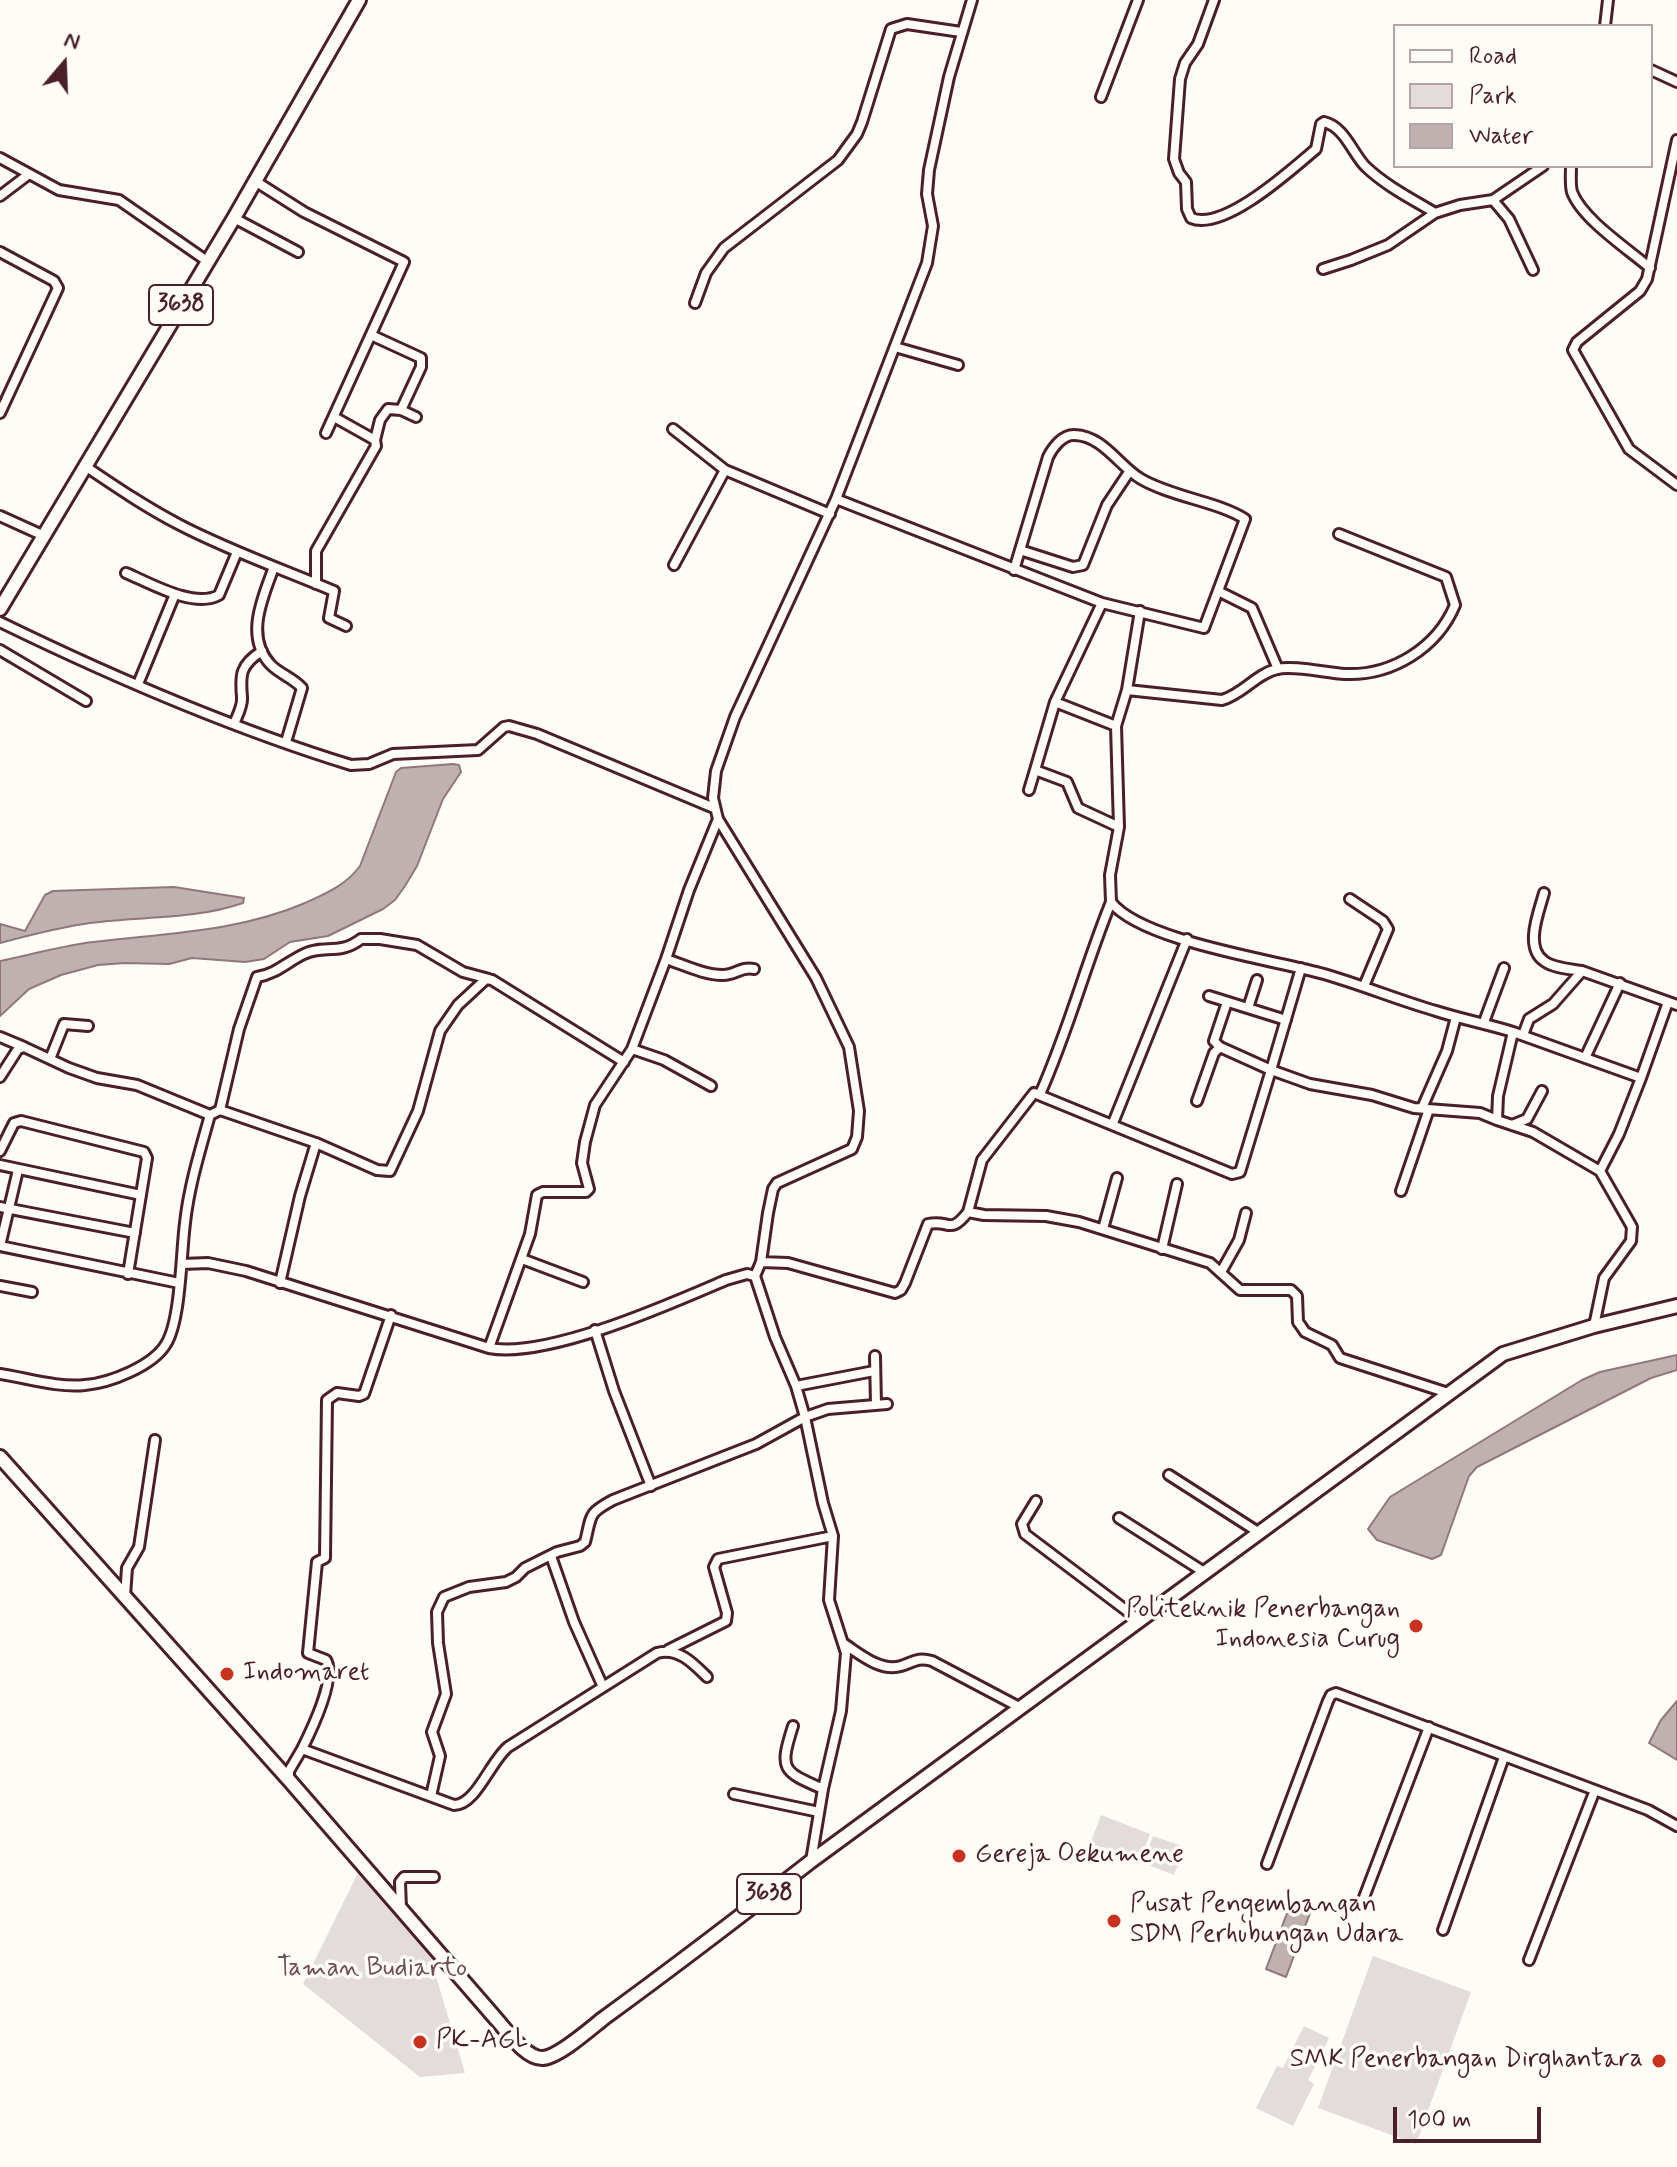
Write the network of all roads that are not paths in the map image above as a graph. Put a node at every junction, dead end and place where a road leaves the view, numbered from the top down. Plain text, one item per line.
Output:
1 (359, 0) edge
2 (972, 0) edge
3 (1138, 0) edge
4 (1214, 0) edge
5 (1608, 0) edge
6 (1605, 24) edge
7 (961, 32) junction
8 (1653, 71) edge
9 (1677, 82) edge
10 (1101, 97) dead end
11 (1677, 140) edge
12 (0, 158) edge
13 (1540, 168) edge
14 (1571, 168) edge
15 (29, 174) junction
16 (255, 181) junction
17 (0, 196) edge
18 (1493, 200) junction
19 (1435, 213) junction
20 (234, 218) junction
21 (0, 252) edge
22 (298, 252) dead end
23 (207, 261) junction
24 (1650, 268) junction
25 (1323, 269) dead end
26 (1533, 270) dead end
27 (695, 303) dead end
28 (371, 335) junction
29 (895, 347) junction
30 (958, 365) dead end
31 (401, 410) junction
32 (0, 413) edge
33 (334, 417) junction
34 (416, 417) dead end
35 (673, 429) dead end
36 (326, 433) dead end
37 (375, 440) junction
38 (85, 466) junction
39 (725, 470) junction
40 (1129, 472) junction
41 (1677, 485) edge
42 (836, 499) junction
43 (830, 514) junction
44 (0, 516) edge
45 (1339, 534) dead end
46 (42, 535) junction
47 (1020, 550) junction
48 (237, 552) junction
49 (674, 565) dead end
50 (274, 567) junction
51 (1014, 570) junction
52 (126, 573) dead end
53 (316, 584) junction
54 (1218, 591) junction
55 (175, 594) junction
56 (1102, 603) junction
57 (0, 609) edge
58 (1140, 611) junction
59 (0, 622) edge
60 (346, 626) dead end
61 (0, 650) edge
62 (262, 651) junction
63 (1278, 669) junction
64 (138, 684) junction
65 (1127, 690) junction
66 (86, 701) dead end
67 (1055, 702) junction
68 (234, 724) junction
69 (1116, 726) junction
70 (286, 742) junction
71 (1035, 770) junction
72 (1029, 790) dead end
73 (714, 808) junction
74 (718, 819) junction
75 (1119, 827) junction
76 (1544, 893) dead end
77 (1350, 899) dead end
78 (1111, 902) junction
79 (1187, 939) junction
80 (666, 959) junction
81 (1301, 968) junction
82 (1504, 968) dead end
83 (754, 969) dead end
84 (1582, 971) junction
85 (489, 979) junction
86 (1257, 980) dead end
87 (1620, 983) junction
88 (1364, 986) junction
89 (1209, 996) dead end
90 (1227, 1002) junction
91 (1672, 1003) edge
92 (1248, 1008) junction
93 (1456, 1017) junction
94 (1286, 1020) junction
95 (1484, 1022) junction
96 (88, 1026) dead end
97 (1513, 1032) junction
98 (1523, 1035) junction
99 (0, 1037) edge
100 (24, 1047) junction
101 (1220, 1047) junction
102 (632, 1049) junction
103 (1585, 1058) junction
104 (50, 1059) junction
105 (624, 1062) junction
106 (1271, 1070) junction
107 (0, 1077) edge
108 (1641, 1078) junction
109 (711, 1086) dead end
110 (1542, 1091) dead end
111 (1040, 1094) junction
112 (1197, 1101) dead end
113 (1426, 1109) junction
114 (220, 1110) junction
115 (210, 1115) junction
116 (1497, 1120) junction
117 (1113, 1123) junction
118 (1511, 1125) junction
119 (316, 1143) junction
120 (0, 1151) edge
121 (0, 1165) edge
122 (18, 1170) junction
123 (1600, 1171) junction
124 (1117, 1178) dead end
125 (1177, 1184) dead end
126 (1401, 1191) dead end
127 (141, 1195) junction
128 (5, 1208) edge
129 (968, 1212) junction
130 (1246, 1213) dead end
131 (1103, 1229) junction
132 (135, 1233) junction
133 (0, 1246) edge
134 (1162, 1249) junction
135 (522, 1259) junction
136 (761, 1262) junction
137 (182, 1264) junction
138 (1221, 1272) junction
139 (128, 1274) junction
140 (755, 1276) junction
141 (583, 1282) dead end
142 (179, 1283) junction
143 (280, 1283) junction
144 (0, 1286) edge
145 (32, 1292) dead end
146 (1677, 1306) edge
147 (391, 1315) junction
148 (1594, 1326) junction
149 (595, 1330) junction
150 (489, 1348) junction
151 (875, 1356) dead end
152 (874, 1371) junction
153 (0, 1374) edge
154 (796, 1386) junction
155 (1448, 1393) junction
156 (887, 1404) dead end
157 (876, 1405) junction
158 (805, 1417) junction
159 (155, 1440) dead end
160 (0, 1457) edge
161 (1169, 1475) dead end
162 (651, 1486) junction
163 (1036, 1501) dead end
164 (1119, 1518) dead end
165 (1258, 1532) junction
166 (833, 1536) junction
167 (551, 1556) junction
168 (1204, 1572) junction
169 (125, 1596) junction
170 (1139, 1620) junction
171 (843, 1642) junction
172 (668, 1650) junction
173 (707, 1677) dead end
174 (603, 1687) junction
175 (1021, 1708) junction
176 (793, 1726) dead end
177 (1429, 1727) junction
178 (302, 1749) junction
179 (1504, 1757) junction
180 (289, 1780) junction
181 (823, 1789) junction
182 (1595, 1790) junction
183 (734, 1794) dead end
184 (431, 1796) junction
185 (819, 1812) junction
186 (1677, 1826) edge
187 (810, 1862) junction
188 (1267, 1864) dead end
189 (434, 1877) dead end
190 (1363, 1900) dead end
191 (401, 1910) junction
192 (1443, 1930) dead end
193 (1529, 1960) dead end

1 - 16 main road, 3638
2 - 7 street
3 - 10 street
4 - 19 street
5 - 6 street
7 - 27 street
7 - 29 street
8 - 9 street
11 - 24 street
12 - 15 street
13 - 18 street
14 - 24 street
15 - 17 street
15 - 23 street
16 - 20 main road, 3638
16 - 28 street
18 - 19 street
18 - 26 street
19 - 25 street
20 - 22 street
20 - 23 main road, 3638
21 - 32 street
23 - 38 main road, 3638
24 - 41 street
28 - 31 street
28 - 33 street
29 - 30 street
29 - 42 street
31 - 34 street
31 - 37 street
33 - 36 street
33 - 37 street
35 - 39 street
37 - 53 street
38 - 46 main road, 3638
38 - 48 street
39 - 43 street
39 - 49 street
40 - 47 street
40 - 47 street
40 - 54 street
42 - 43 street
42 - 51 street
43 - 73 street
44 - 46 street
45 - 63 street
46 - 57 main road, 3638
47 - 51 street
48 - 50 street
48 - 55 street
50 - 53 street
50 - 62 street
51 - 56 street
52 - 55 street
53 - 60 street
54 - 58 street
54 - 63 street
55 - 64 street
56 - 58 street
56 - 67 street
58 - 65 street
59 - 64 street
61 - 66 street
62 - 68 street
62 - 70 street
63 - 65 street
64 - 68 street
65 - 69 street
67 - 69 street
67 - 71 street
68 - 70 street
69 - 75 street
70 - 73 street
71 - 72 street
71 - 75 street
73 - 74 street
74 - 80 street
74 - 136 street
75 - 78 street
76 - 84 street
77 - 88 street
78 - 79 street
78 - 111 street
79 - 81 street
79 - 117 street
80 - 83 street
80 - 102 street
81 - 88 street
81 - 94 street
82 - 95 street
84 - 87 street
84 - 98 street
85 - 105 street
85 - 114 street
85 - 119 street
86 - 92 street
87 - 91 street
87 - 103 street
88 - 93 street
89 - 90 street
90 - 92 street
90 - 101 street
91 - 108 street
92 - 94 street
93 - 95 street
93 - 113 street
94 - 106 street
95 - 97 street
96 - 104 street
97 - 98 street
97 - 116 street
98 - 103 street
99 - 100 street
100 - 104 street
100 - 107 street
101 - 106 street
101 - 112 street
102 - 105 street
102 - 109 street
103 - 108 street
104 - 115 street
105 - 135 street
106 - 113 street
106 - 117 street
108 - 123 street
110 - 118 street
111 - 117 street
111 - 129 street
113 - 116 street
113 - 126 street
114 - 115 street
114 - 119 street
115 - 137 street
116 - 118 street
118 - 123 street
119 - 143 street
120 - 127 street
121 - 122 street
122 - 127 street
122 - 128 street
123 - 148 street
124 - 131 street
125 - 134 street
127 - 132 street
128 - 132 street
128 - 133 street
129 - 131 street
129 - 136 street
130 - 138 street
131 - 134 street
132 - 139 street
133 - 139 street
134 - 138 street
135 - 141 street
135 - 150 street
136 - 140 street
137 - 142 street
137 - 143 street
138 - 155 street
139 - 142 street
140 - 149 street
140 - 154 street
142 - 153 street
143 - 147 street
144 - 145 street
146 - 148 main road, 3638
147 - 150 street
147 - 178 street
148 - 155 main road, 3638
149 - 150 street
149 - 162 street
151 - 152 street
152 - 154 street
152 - 157 street
154 - 158 street
155 - 165 main road, 3638
156 - 157 street
157 - 158 street
158 - 162 street
158 - 166 street
159 - 169 street
160 - 169 main road, 3638
161 - 165 street
162 - 167 street
163 - 170 street
164 - 168 street
165 - 168 main road, 3638
166 - 171 street
166 - 172 street
167 - 174 street
167 - 184 street
168 - 170 main road, 3638
169 - 180 main road, 3638
170 - 175 main road, 3638
171 - 175 street
171 - 181 street
172 - 173 street
172 - 174 street
174 - 184 street
175 - 187 main road, 3638
176 - 181 street
177 - 179 street
177 - 188 street
177 - 190 street
178 - 180 street
178 - 184 street
179 - 182 street
179 - 192 street
180 - 191 main road, 3638
181 - 185 street
182 - 186 street
182 - 193 street
183 - 185 street
185 - 187 street
187 - 191 main road, 3638
189 - 191 street

